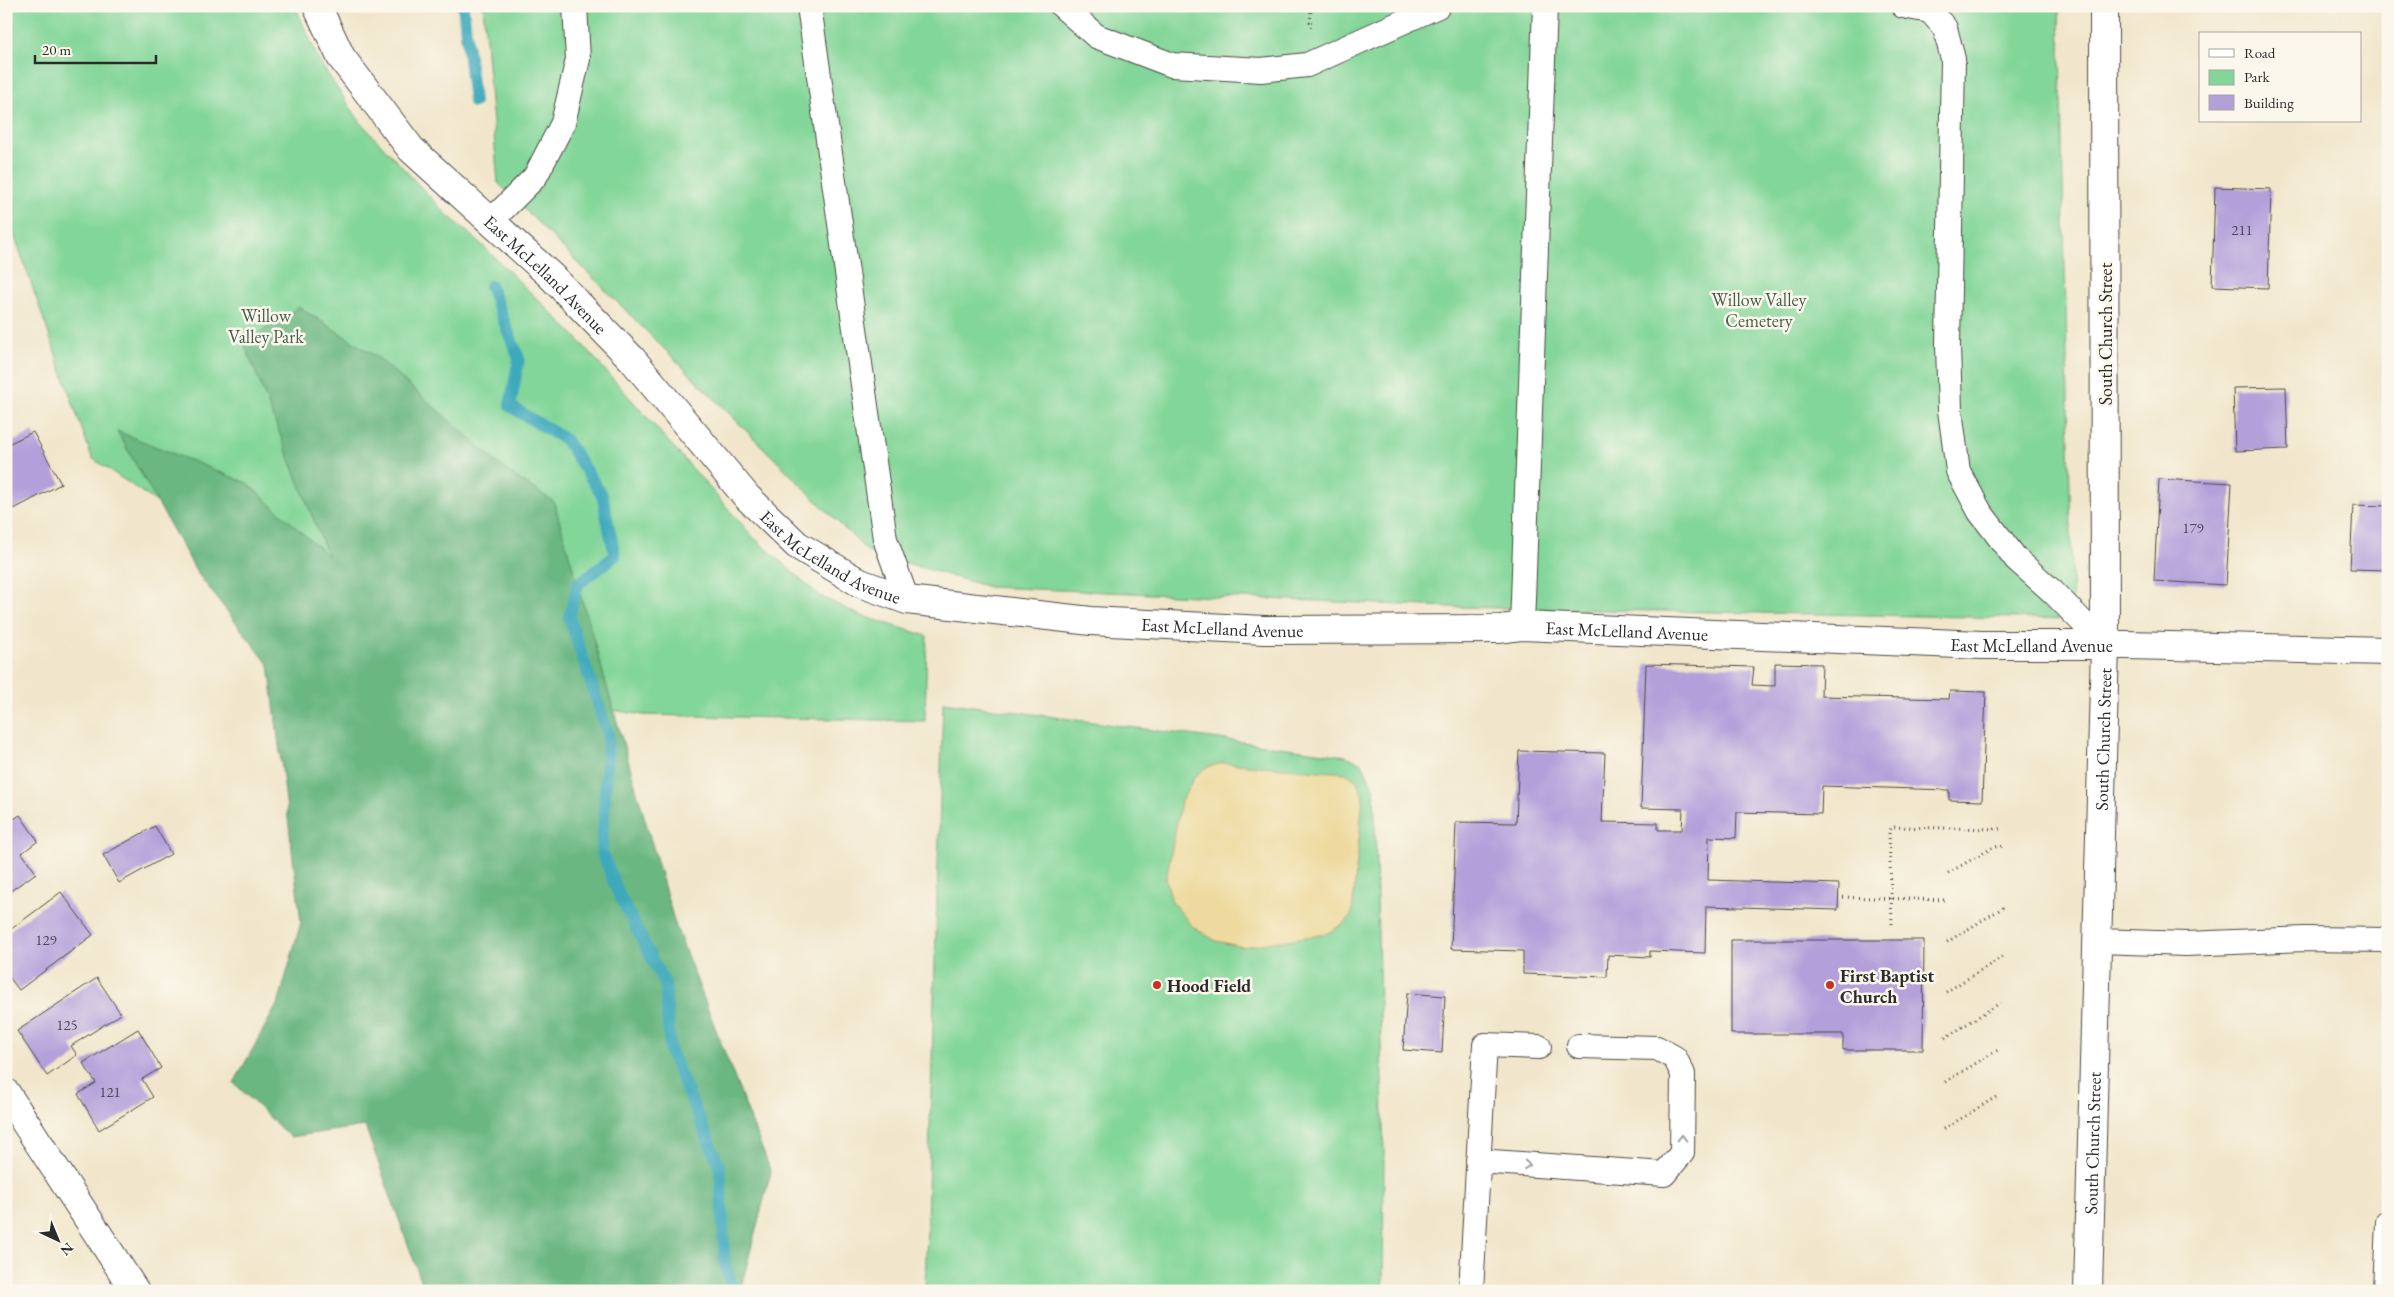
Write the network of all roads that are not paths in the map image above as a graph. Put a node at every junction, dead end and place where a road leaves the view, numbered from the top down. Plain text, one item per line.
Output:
1 (318, 6) edge
2 (574, 6) edge
3 (809, 6) edge
4 (1062, 6) edge
5 (1438, 6) edge
6 (1545, 6) edge
7 (1903, 6) edge
8 (2104, 6) edge
9 (490, 222) junction
10 (907, 600) junction
11 (1522, 626) junction
12 (2105, 645) junction
13 (2388, 651) edge
14 (2388, 940) edge
15 (2098, 941) junction
16 (1579, 1046) dead end
17 (1539, 1047) dead end
18 (6, 1093) edge
19 (1478, 1161) junction
20 (2388, 1222) edge
21 (135, 1291) edge
22 (1472, 1291) edge
23 (2088, 1291) edge
24 (2385, 1291) edge

1 - 9 street, East McLelland Avenue
2 - 9 lane
3 - 10 lane
4 - 5 lane
6 - 11 lane
7 - 12 lane
8 - 12 street, South Church Street
9 - 10 street, East McLelland Avenue
10 - 11 street, East McLelland Avenue
11 - 12 street, East McLelland Avenue
12 - 13 street, East McLelland Avenue
12 - 15 street, South Church Street
14 - 15 lane
15 - 23 street, South Church Street
19 -> 16 lane
17 - 19 lane
18 - 21 street
19 - 22 lane
20 - 24 lane

